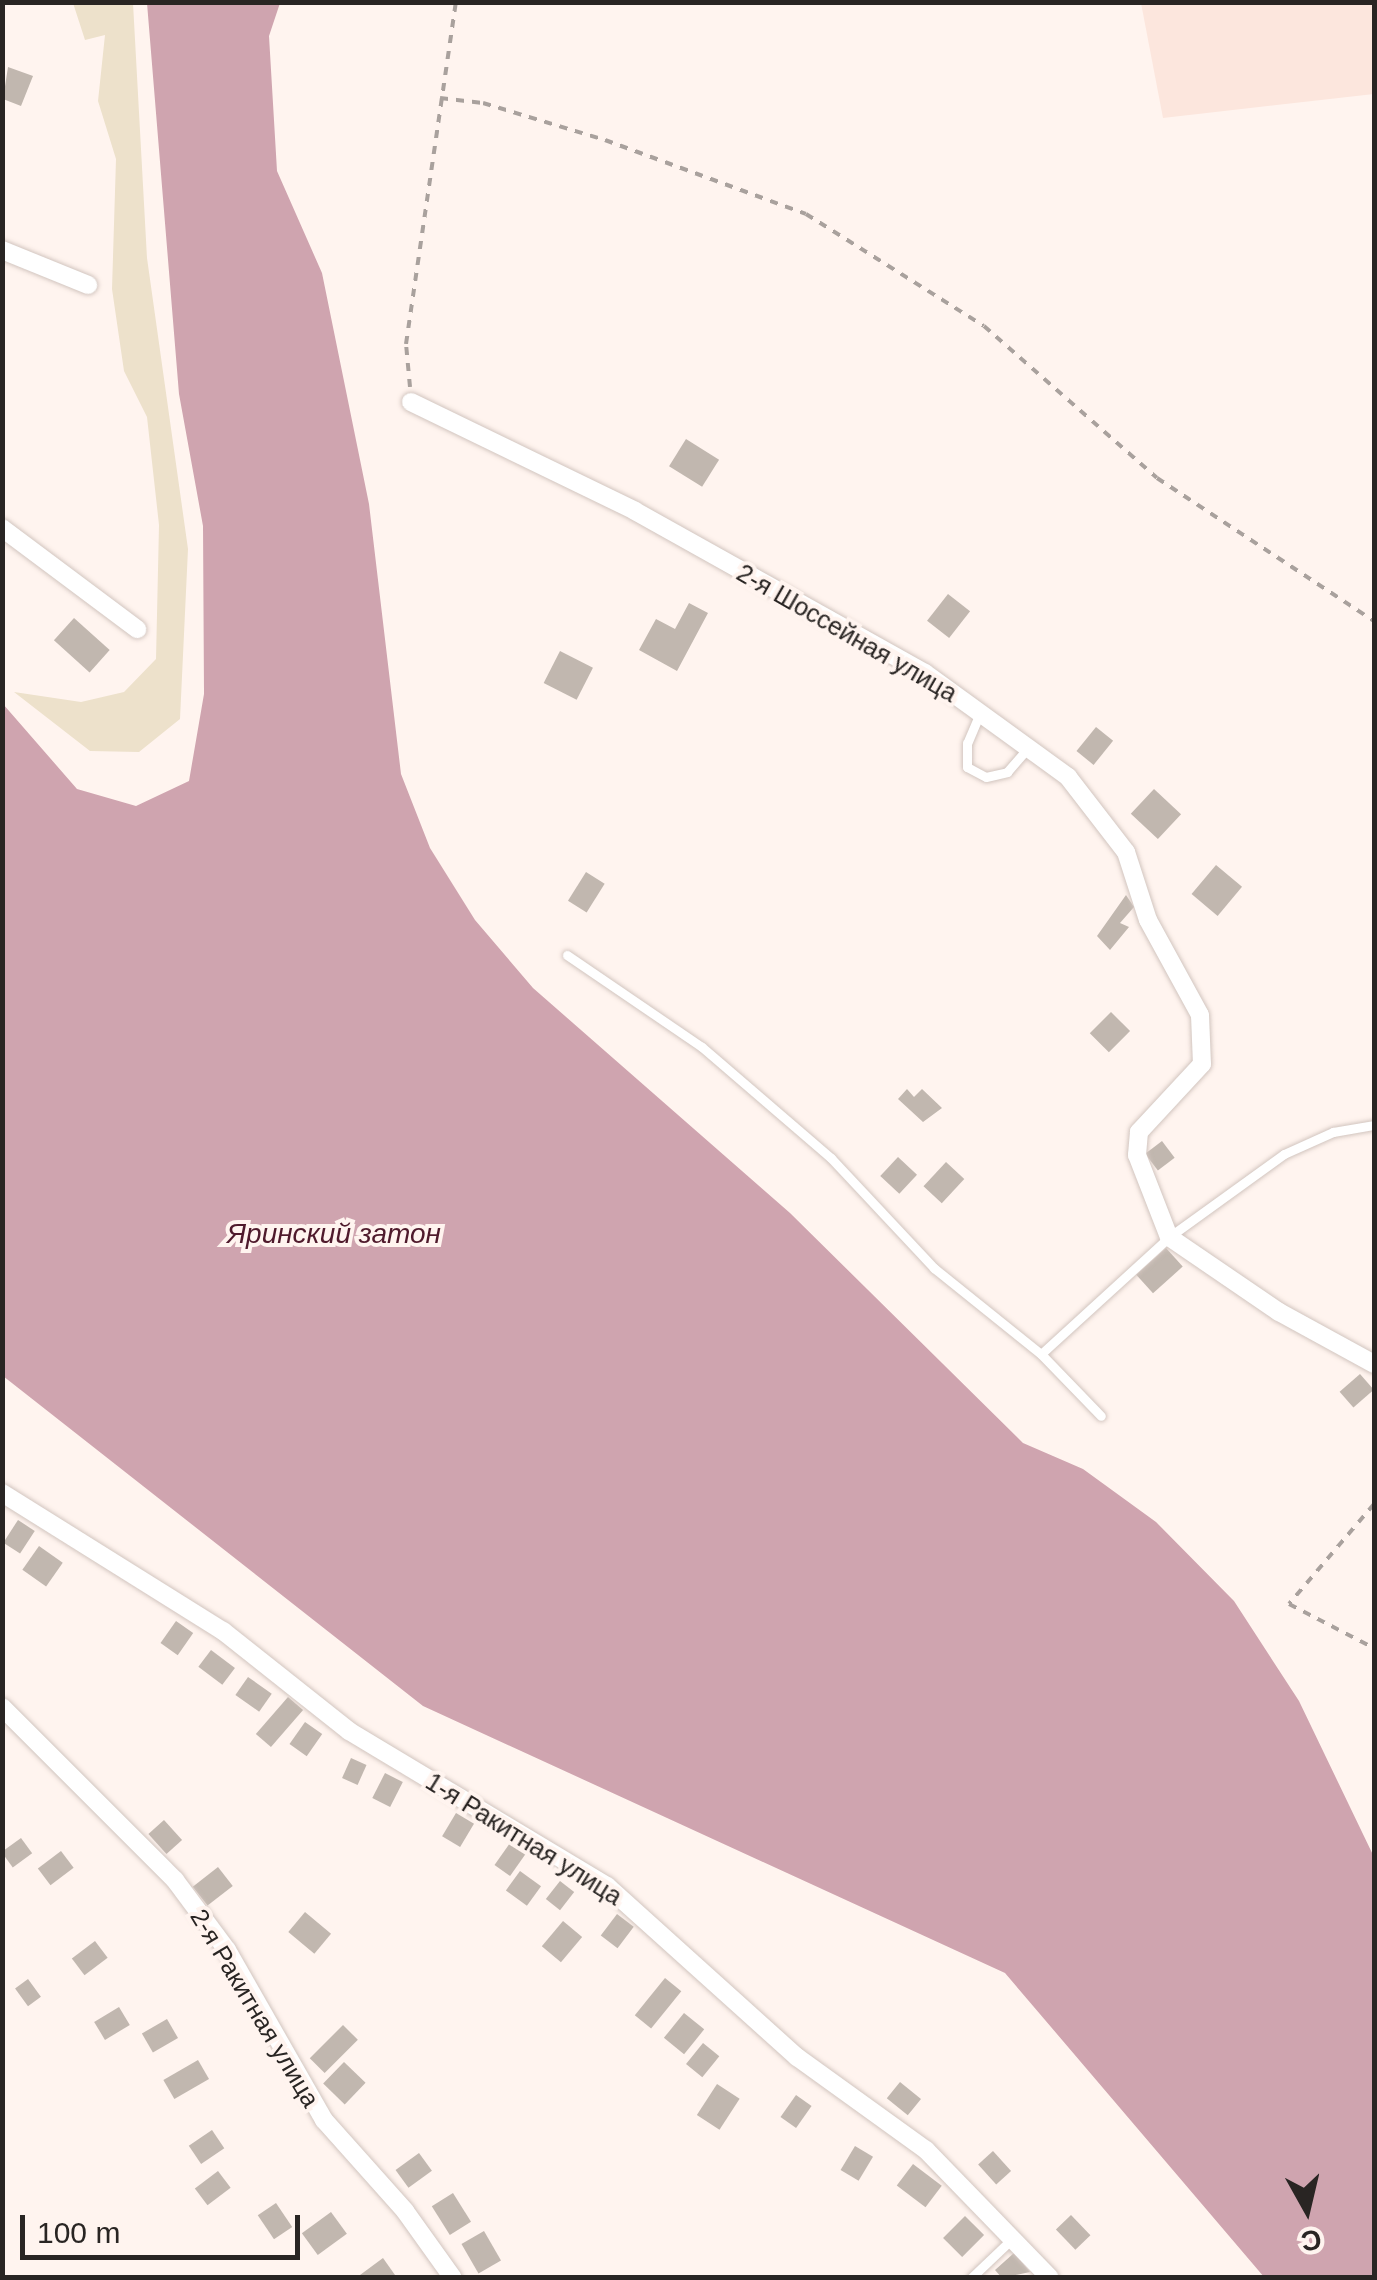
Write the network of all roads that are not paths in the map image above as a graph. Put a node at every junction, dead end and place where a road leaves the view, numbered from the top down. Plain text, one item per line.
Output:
1 (2, 250) edge
2 (88, 285) dead end
3 (411, 402) road end
4 (2, 528) edge
5 (137, 629) dead end
6 (980, 713) junction
7 (1028, 748) junction
8 (566, 955) dead end
9 (1374, 1125) edge
10 (1169, 1237) junction
11 (1041, 1354) junction
12 (1374, 1364) edge
13 (1101, 1416) dead end
14 (2, 1493) edge
15 (2, 1707) edge
16 (1014, 2237) junction
17 (453, 2278) edge
18 (971, 2278) edge
19 (1050, 2278) edge

1 - 2 street
3 - 6 street, 2-я Шоссейная улица
4 - 5 street
6 - 7 street, 2-я Шоссейная улица
6 - 7 lane
7 - 10 street, 2-я Шоссейная улица
8 - 11 lane
9 - 10 lane
10 - 11 lane
10 - 12 street
11 - 13 lane
14 - 16 street, 1-я Ракитная улица
15 - 17 street, 2-я Ракитная улица
16 - 18 lane
16 - 19 street, 1-я Ракитная улица

